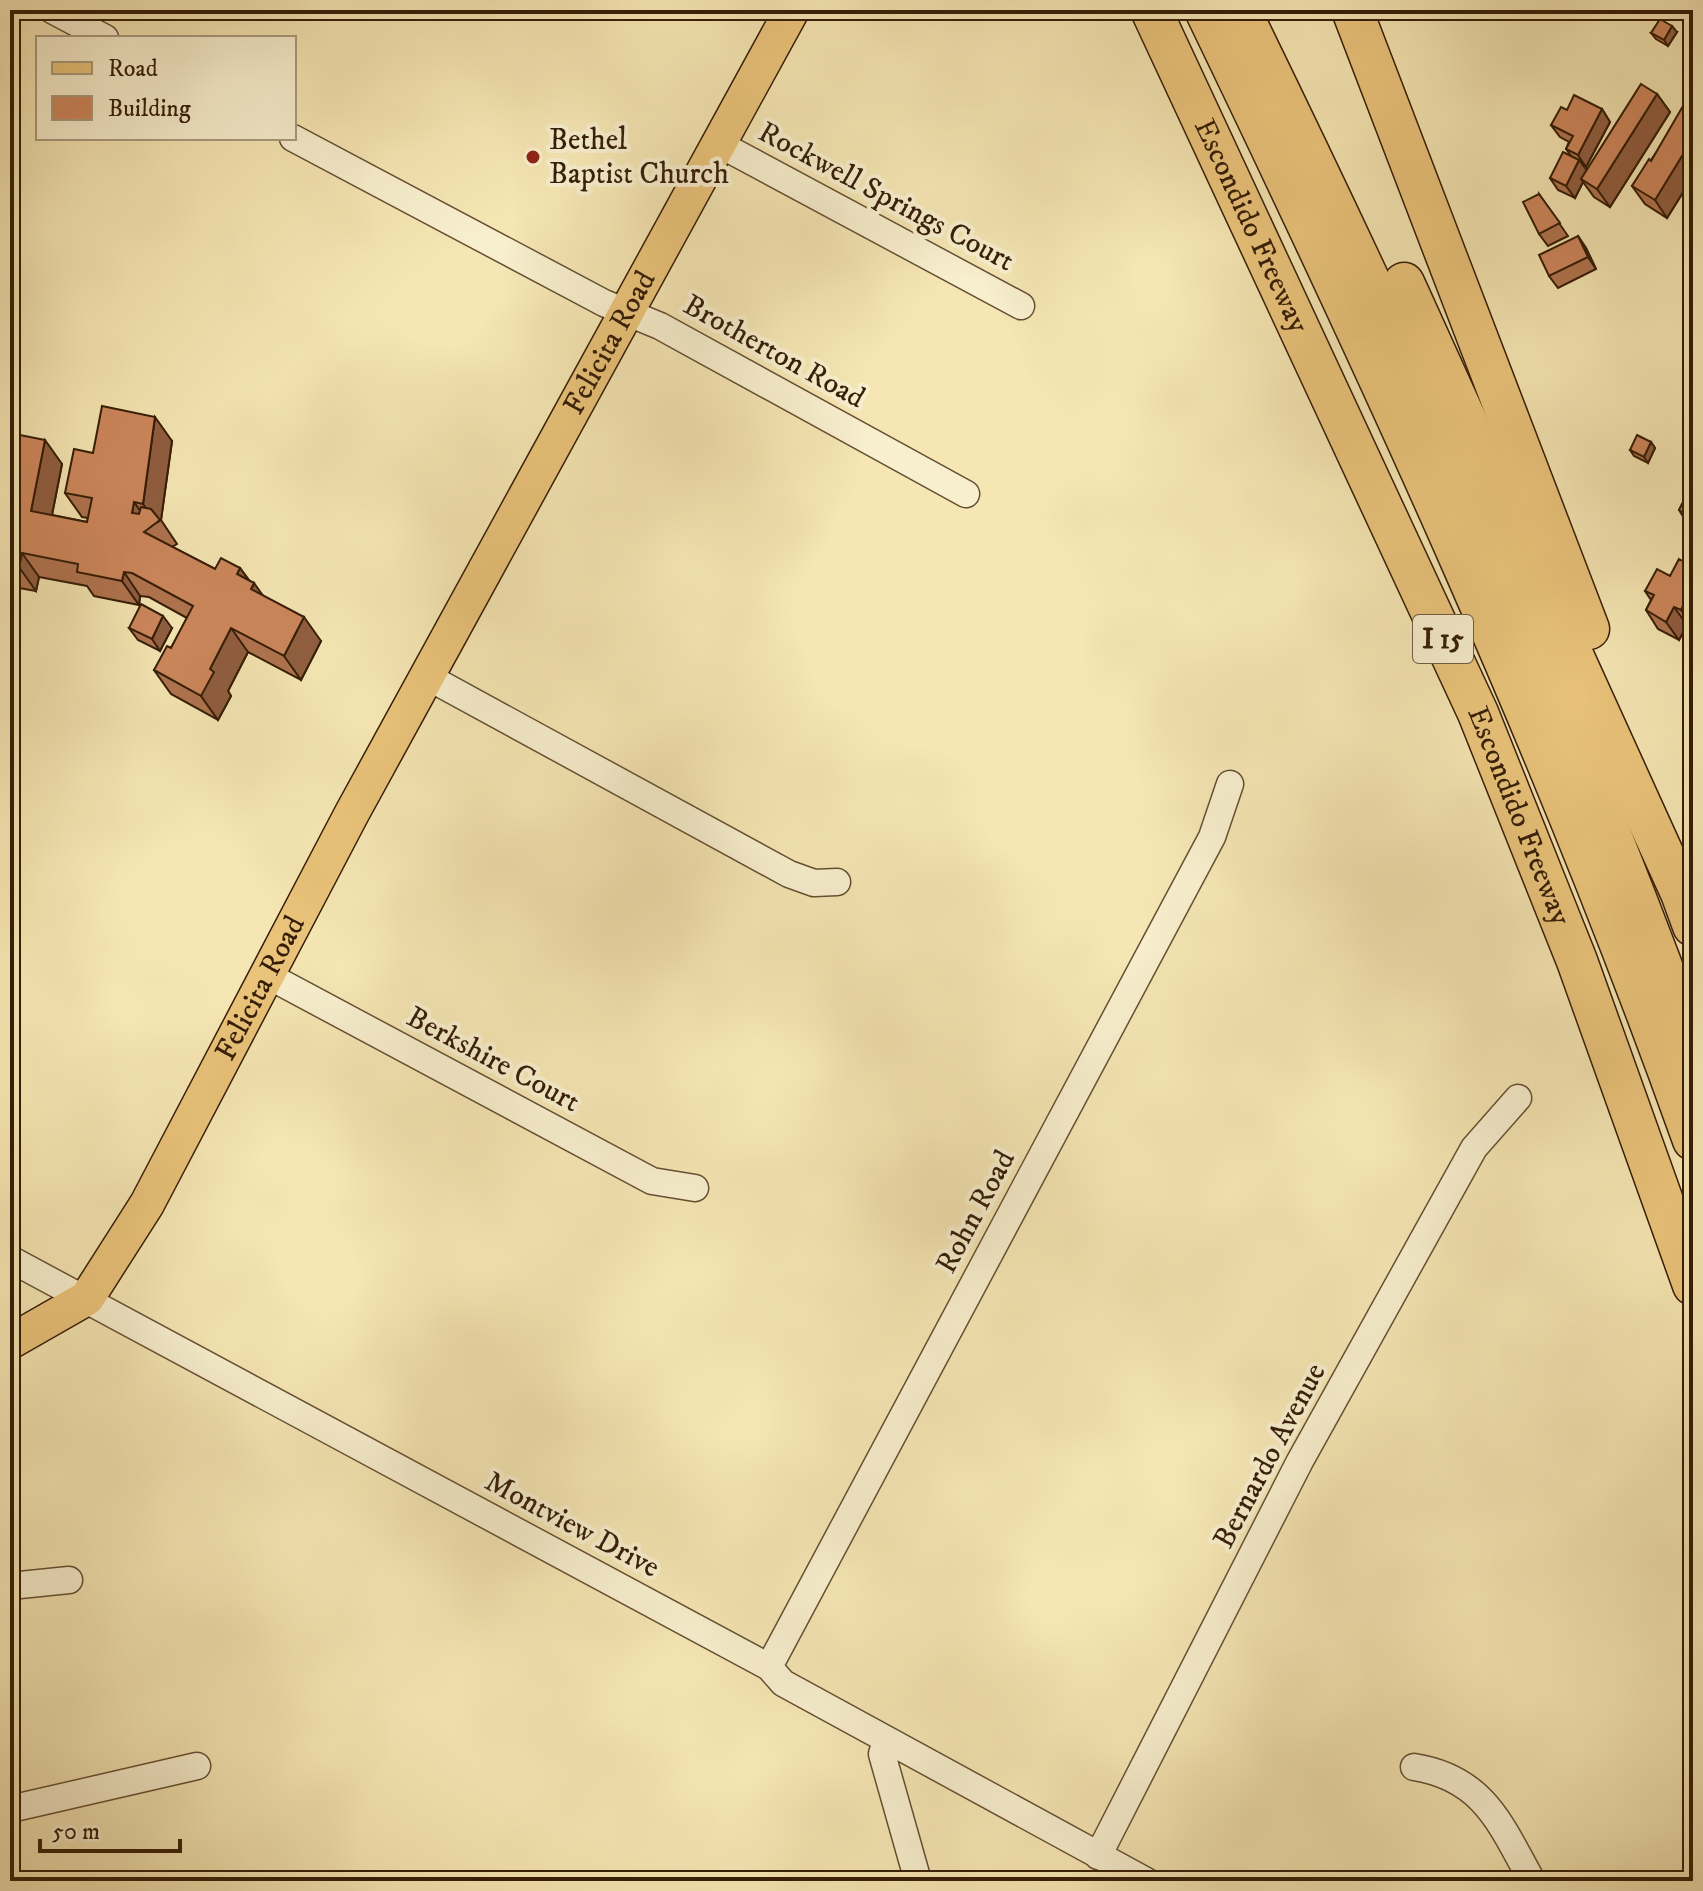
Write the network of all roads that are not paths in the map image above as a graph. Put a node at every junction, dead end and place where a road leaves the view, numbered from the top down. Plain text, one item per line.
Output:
1 (52, 10) edge
2 (792, 10) edge
3 (1151, 10) edge
4 (1205, 10) edge
5 (1240, 10) edge
6 (1270, 10) edge
7 (1352, 10) edge
8 (101, 36) edge
9 (296, 140) edge
10 (721, 145) junction
11 (1021, 306) dead end
12 (628, 313) junction
13 (966, 494) dead end
14 (428, 677) junction
15 (1230, 784) dead end
16 (837, 882) dead end
17 (1687, 909) edge
18 (265, 974) junction
19 (1693, 1050) edge
20 (1518, 1098) dead end
21 (1693, 1140) edge
22 (695, 1188) dead end
23 (10, 1259) edge
24 (1693, 1285) edge
25 (87, 1298) junction
26 (10, 1342) edge
27 (69, 1580) dead end
28 (10, 1586) edge
29 (769, 1667) junction
30 (886, 1740) junction
31 (197, 1766) dead end
32 (1414, 1767) dead end
33 (10, 1809) edge
34 (1098, 1856) junction
35 (918, 1881) edge
36 (1146, 1881) edge
37 (1532, 1881) edge

1 - 8 street
2 - 10 main road, Felicita Road
3 - 24 highway, Escondido Freeway / I 15
4 - 21 highway
5 - 19 highway
6 - 17 highway
7 - 17 highway
9 - 12 street, Brotherton Road
10 - 11 street, Rockwell Springs Court
10 - 12 main road, Felicita Road
12 - 13 street, Brotherton Road
12 - 14 main road, Felicita Road
14 - 16 street
14 - 18 main road, Felicita Road
15 - 29 street, Rohn Road
18 - 22 street, Berkshire Court
18 - 25 main road, Felicita Road
20 - 34 street, Bernardo Avenue
23 - 25 street, Montview Drive
25 - 26 main road
25 - 29 street, Montview Drive
27 - 28 street
29 - 30 street, Montview Drive
30 - 34 street, Montview Drive
30 - 35 street
31 - 33 street
32 - 37 street
34 - 36 street, Montview Drive

